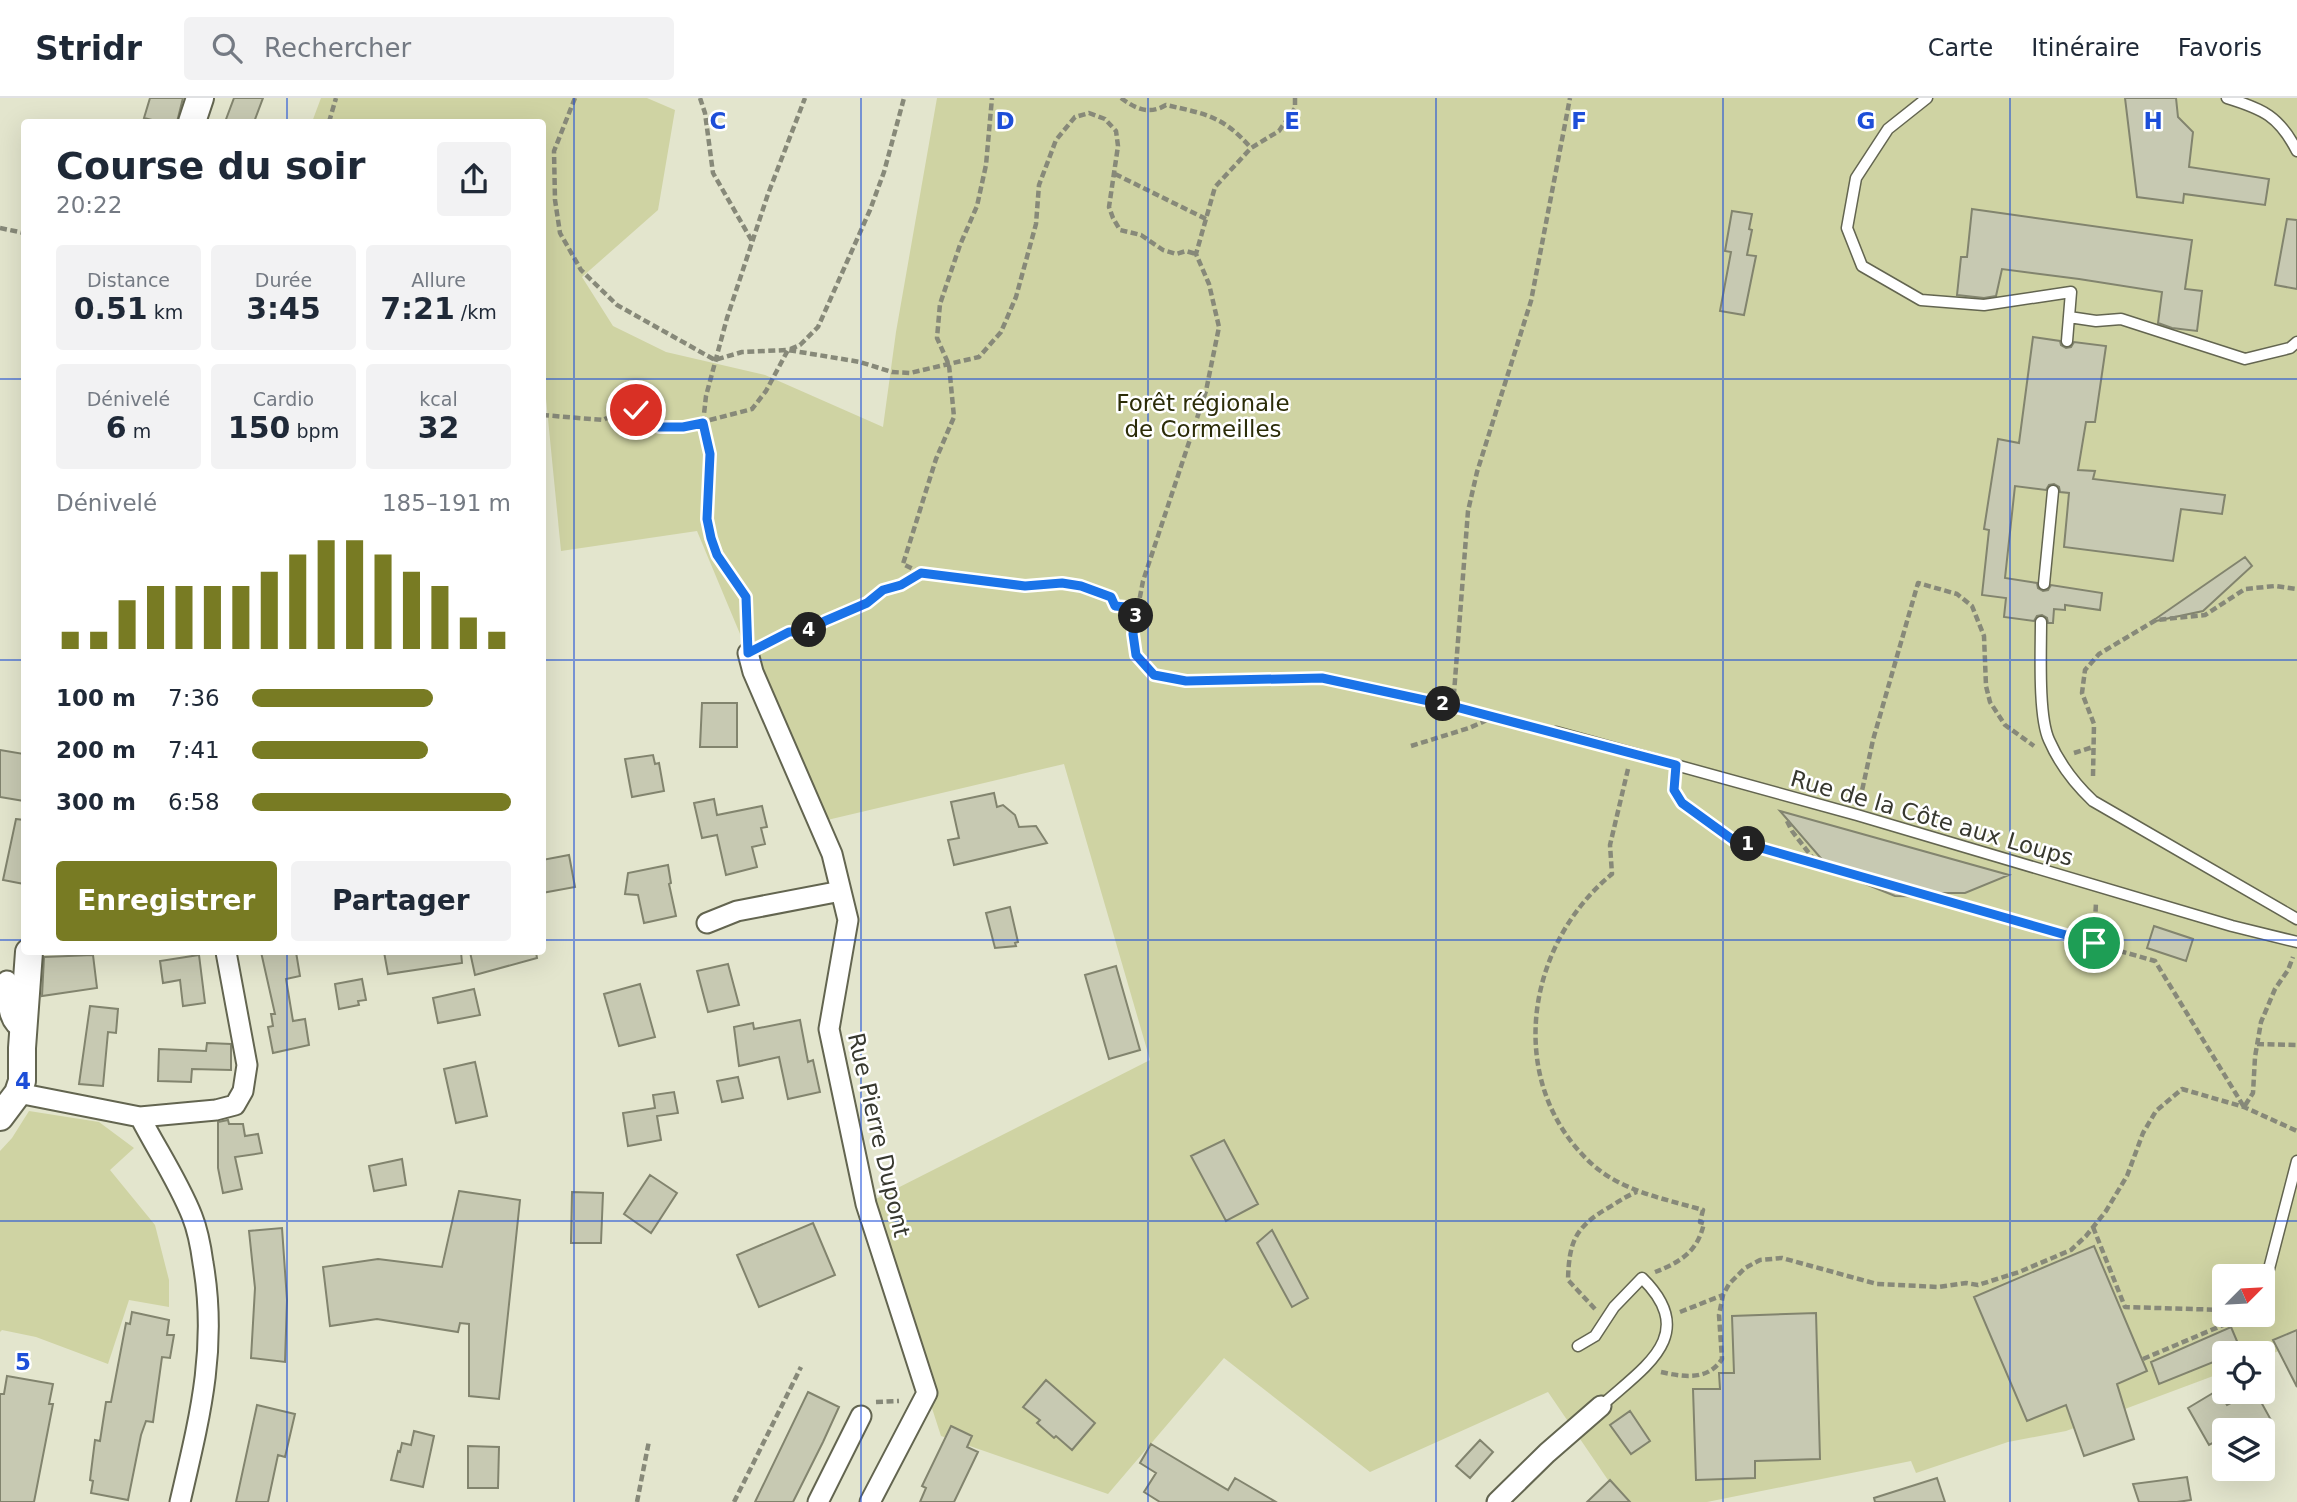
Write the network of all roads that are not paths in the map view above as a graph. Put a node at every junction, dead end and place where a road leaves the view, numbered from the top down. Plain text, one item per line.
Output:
1 (200, 98) edge
2 (1927, 98) edge
3 (2227, 98) edge
4 (193, 119) edge
5 (2297, 151) edge
6 (2069, 317) junction
7 (2067, 341) dead end
8 (2297, 342) edge
9 (2053, 491) dead end
10 (2044, 584) dead end
11 (2041, 622) dead end
12 (748, 653) road end
13 (1556, 732) road end
14 (841, 891) junction
15 (2297, 919) edge
16 (707, 923) dead end
17 (2297, 942) edge
18 (29, 955) edge
19 (227, 955) edge
20 (7, 981) dead end
21 (23, 1028) junction
22 (18, 1093) junction
23 (140, 1117) junction
24 (0, 1118) edge
25 (2297, 1161) edge
26 (2270, 1264) edge
27 (1578, 1346) dead end
28 (1601, 1406) joint
29 (861, 1416) road end
30 (180, 1502) edge
31 (818, 1502) edge
32 (870, 1502) edge
33 (1497, 1502) edge

1 - 4 street
2 - 6 lane
3 - 5 lane
6 - 7 lane
6 - 8 lane
9 - 10 lane
11 - 15 lane
12 - 14 street, Rue Pierre Dupont
13 - 17 lane, Rue de la Côte aux Loups
14 - 16 street
14 - 32 street, Rue Pierre Dupont
18 - 21 street
19 - 23 street
20 - 21 street
21 - 22 street
22 - 23 street
22 - 24 street
23 - 30 street
25 - 26 lane
27 - 28 lane
28 - 33 street
29 - 31 street

